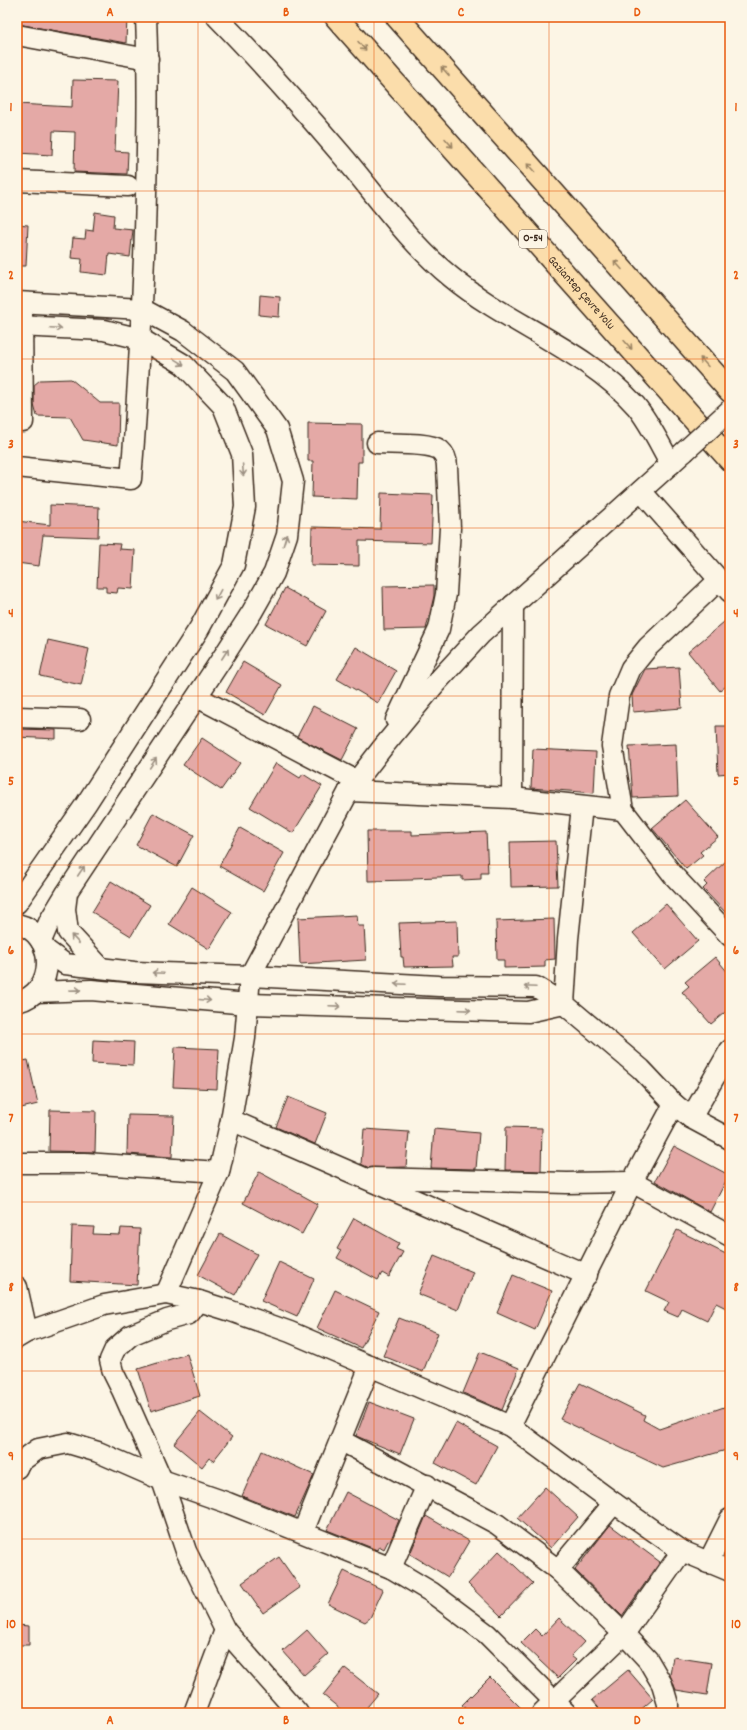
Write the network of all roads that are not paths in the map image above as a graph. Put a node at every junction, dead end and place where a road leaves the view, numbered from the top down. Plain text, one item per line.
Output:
1 (146, 17) edge
2 (217, 17) edge
3 (336, 17) edge
4 (397, 17) edge
5 (17, 35) edge
6 (148, 59) junction
7 (17, 181) edge
8 (128, 186) dead end
9 (19, 302) edge
10 (142, 309) junction
11 (20, 326) edge
12 (141, 339) junction
13 (730, 392) edge
14 (730, 410) edge
15 (23, 422) dead end
16 (377, 443) dead end
17 (677, 458) junction
18 (730, 460) edge
19 (17, 467) edge
20 (641, 491) junction
21 (725, 586) edge
22 (513, 605) junction
23 (197, 697) junction
24 (17, 717) edge
25 (80, 719) dead end
26 (383, 747) junction
27 (353, 786) junction
28 (512, 798) junction
29 (582, 806) junction
30 (623, 810) junction
31 (67, 892) junction
32 (17, 903) edge
33 (17, 924) edge
34 (730, 936) edge
35 (44, 945) junction
36 (101, 968) junction
37 (250, 976) junction
38 (36, 992) junction
39 (17, 1002) edge
40 (248, 1004) junction
41 (564, 1004) junction
42 (730, 1050) edge
43 (674, 1104) junction
44 (691, 1118) junction
45 (231, 1120) junction
46 (730, 1139) edge
47 (17, 1163) edge
48 (219, 1172) junction
49 (363, 1177) junction
50 (632, 1182) junction
51 (730, 1236) edge
52 (587, 1275) junction
53 (17, 1288) edge
54 (166, 1294) junction
55 (199, 1301) junction
56 (22, 1335) edge
57 (370, 1366) junction
58 (510, 1426) junction
59 (340, 1440) junction
60 (17, 1468) edge
61 (162, 1480) junction
62 (427, 1486) junction
63 (614, 1503) junction
64 (730, 1519) edge
65 (303, 1532) junction
66 (682, 1551) junction
67 (708, 1563) junction
68 (391, 1568) junction
69 (558, 1570) junction
70 (730, 1571) edge
71 (225, 1630) junction
72 (624, 1634) junction
73 (554, 1709) edge
74 (194, 1713) edge
75 (298, 1713) edge
76 (668, 1713) edge

1 - 6 street
2 - 17 street
3 -> 18 highway, Gaziantep Çevre Yolu / O-54
13 -> 4 highway
5 - 6 street
6 - 10 street
7 - 8 street
9 - 10 street
9 - 11 street
10 - 12 street
23 -> 10 street
11 -> 12 street
11 - 15 street
12 - 19 street
12 -> 32 street
14 - 17 street, bridge
16 - 26 street
17 - 20 street
20 - 21 street
20 - 22 street
21 - 30 street
22 - 26 street
22 - 28 street
23 - 27 street
31 -> 23 street
24 - 25 street
26 - 27 street
27 - 28 street
27 - 37 street
28 - 29 street
29 - 30 street
29 - 41 street
30 - 34 street
31 - 35 street
36 -> 31 street
33 - 35 street
35 - 36 street
35 - 38 street
37 -> 36 street
37 - 40 street
41 -> 37 street
38 - 39 street
38 -> 40 street
40 -> 41 street
40 - 45 street
41 - 43 street
42 - 44 street
43 - 44 street
43 - 50 street
44 - 46 street
45 - 48 street
45 - 49 street
47 - 48 street
48 - 54 street
49 - 50 street
49 - 52 street
50 - 51 street
50 - 52 street
52 - 58 street
53 - 56 street
54 - 55 street
54 - 56 street
55 - 57 street
55 - 61 street
57 - 58 street
57 - 59 street
58 - 63 street
59 - 62 street
59 - 65 street
60 - 61 street
61 - 65 street
61 - 71 street
62 - 68 street
62 - 69 street
63 - 66 street
63 - 69 street
64 - 67 street
65 - 68 street
66 - 67 street
66 - 72 street
67 - 70 street
68 - 73 street
69 - 72 street
71 - 74 street
71 - 75 street
72 - 73 street
72 - 76 street

